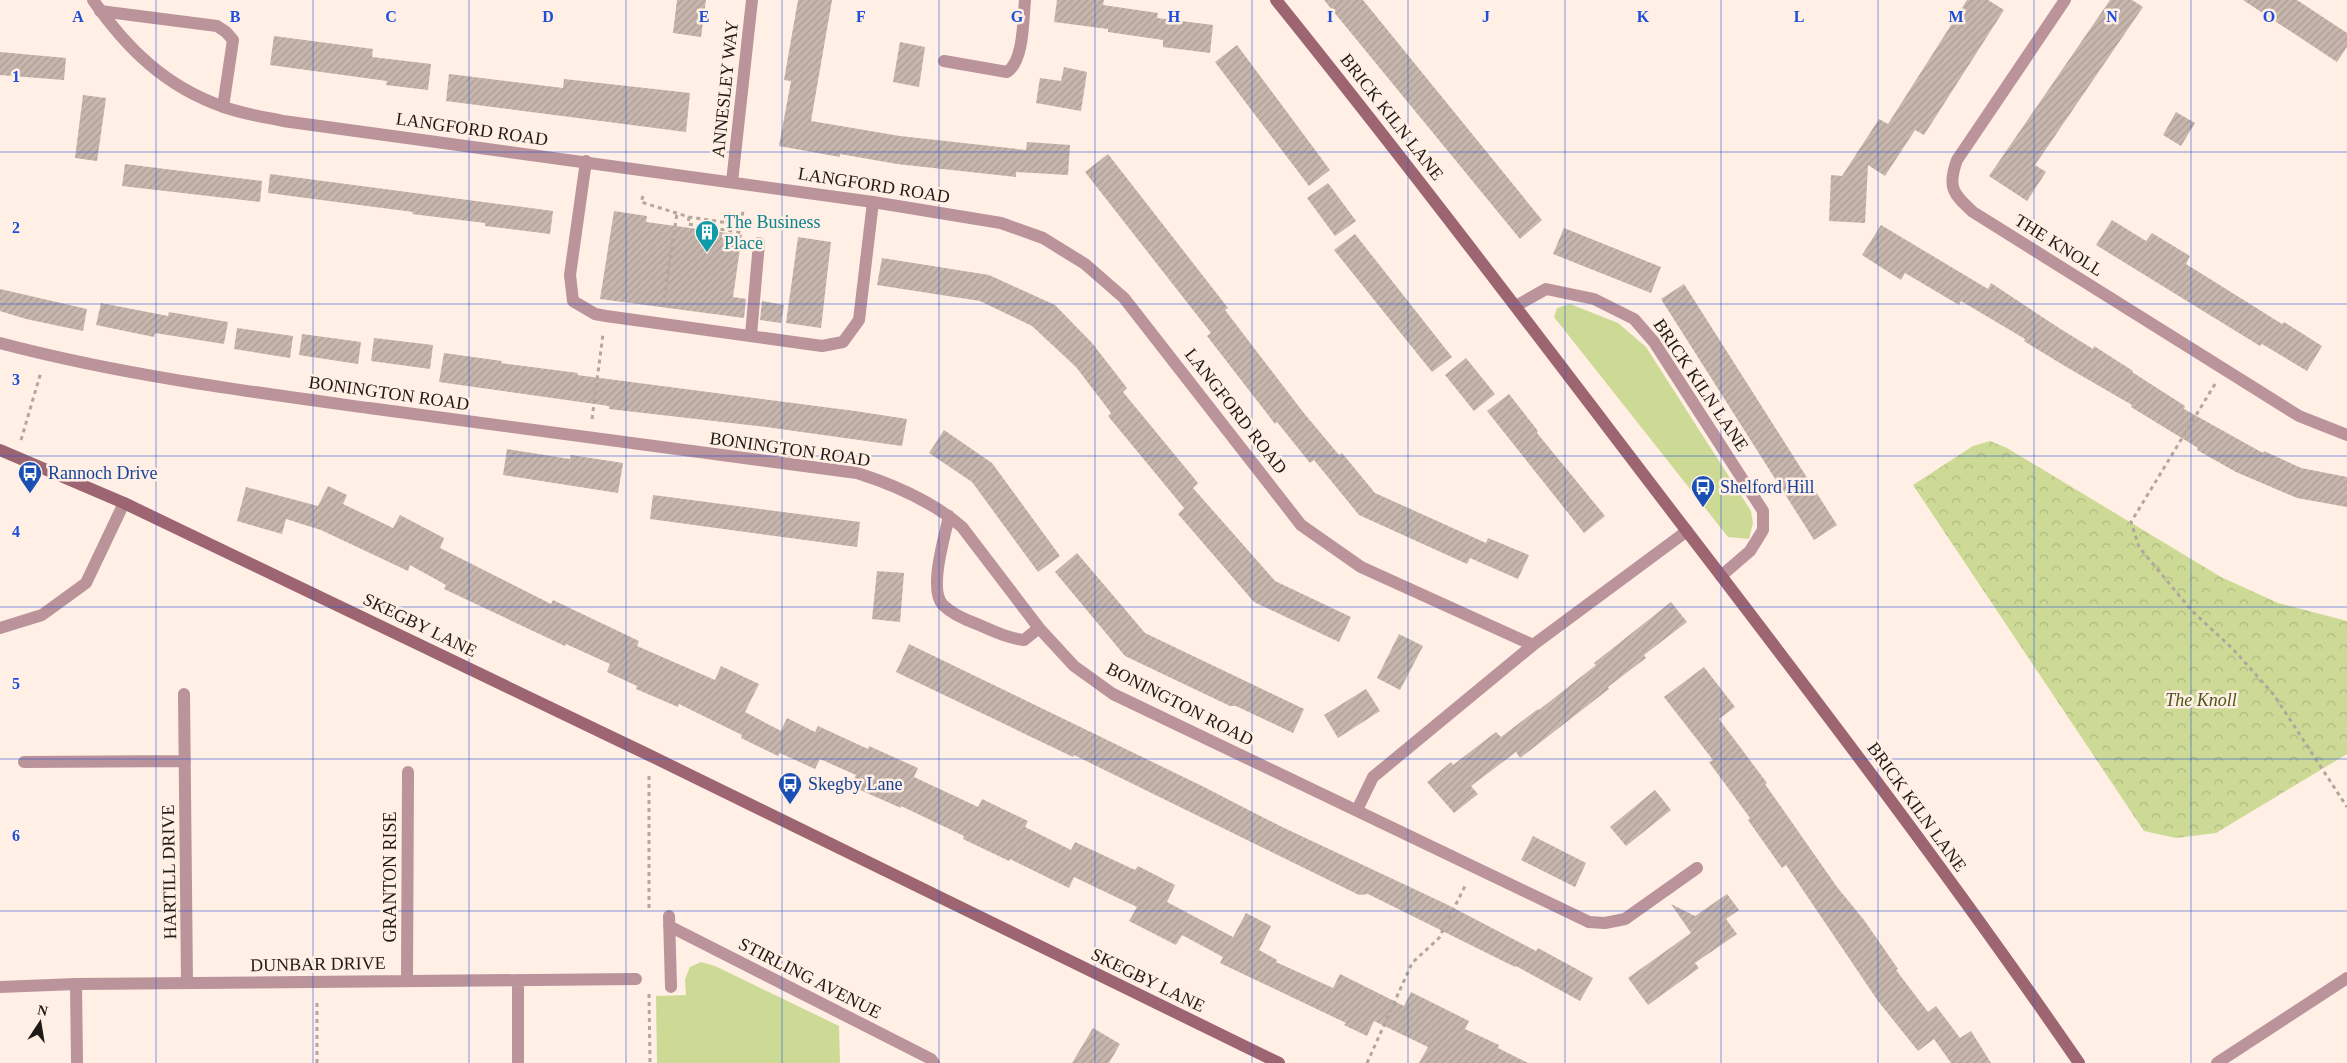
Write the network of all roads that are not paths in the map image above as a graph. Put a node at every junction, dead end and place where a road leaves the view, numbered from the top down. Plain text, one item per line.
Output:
1 (93, 0) edge
2 (752, 0) edge
3 (1025, 0) edge
4 (1276, 0) edge
5 (2065, 0) edge
6 (100, 11) junction
7 (944, 61) dead end
8 (223, 107) junction
9 (586, 162) junction
10 (732, 182) junction
11 (872, 202) junction
12 (759, 243) dead end
13 (1516, 306) junction
14 (751, 335) junction
15 (0, 343) edge
16 (2347, 435) edge
17 (0, 450) edge
18 (124, 503) junction
19 (949, 516) junction
20 (1687, 531) junction
21 (1721, 576) junction
22 (0, 628) edge
23 (1039, 628) junction
24 (1533, 645) junction
25 (184, 694) dead end
26 (185, 761) junction
27 (24, 762) dead end
28 (408, 772) dead end
29 (1357, 810) junction
30 (1697, 868) dead end
31 (2347, 978) edge
32 (636, 979) dead end
33 (518, 980) junction
34 (407, 981) junction
35 (187, 983) junction
36 (76, 984) junction
37 (0, 987) edge
38 (671, 988) dead end
39 (77, 1063) edge
40 (518, 1063) edge
41 (934, 1063) edge
42 (1279, 1063) edge
43 (2079, 1063) edge
44 (2217, 1063) edge

1 - 6 street, LANGFORD ROAD
2 - 10 street, ANNESLEY WAY
3 - 7 street
4 - 13 main road, BRICK KILN LANE
5 - 16 street, THE KNOLL
6 - 8 street, LANGFORD ROAD
6 - 8 street
8 - 9 street, LANGFORD ROAD
9 - 10 street, LANGFORD ROAD
9 - 14 street
10 - 11 street, LANGFORD ROAD
11 - 14 street
11 - 24 street, LANGFORD ROAD
12 - 14 street
13 - 20 main road, BRICK KILN LANE
13 - 21 street, BRICK KILN LANE
15 - 19 street, BONINGTON ROAD
17 - 18 main road, SKEGBY LANE
18 - 22 street
18 - 42 main road, SKEGBY LANE
19 - 23 street, BONINGTON ROAD
19 - 23 street
20 - 21 main road, BRICK KILN LANE
20 - 24 street
21 - 43 main road, BRICK KILN LANE
23 - 29 street, BONINGTON ROAD
24 - 29 street
25 - 26 street, HARTILL DRIVE
26 - 27 street
26 - 35 street, HARTILL DRIVE
28 - 34 street, GRANTON RISE
29 - 30 street, BONINGTON ROAD
31 - 44 street
32 - 33 street, DUNBAR DRIVE
33 - 34 street, DUNBAR DRIVE
33 - 40 street
34 - 35 street, DUNBAR DRIVE
35 - 36 street, DUNBAR DRIVE
36 - 37 street, DUNBAR DRIVE
36 - 39 street
38 - 41 street, STIRLING AVENUE

